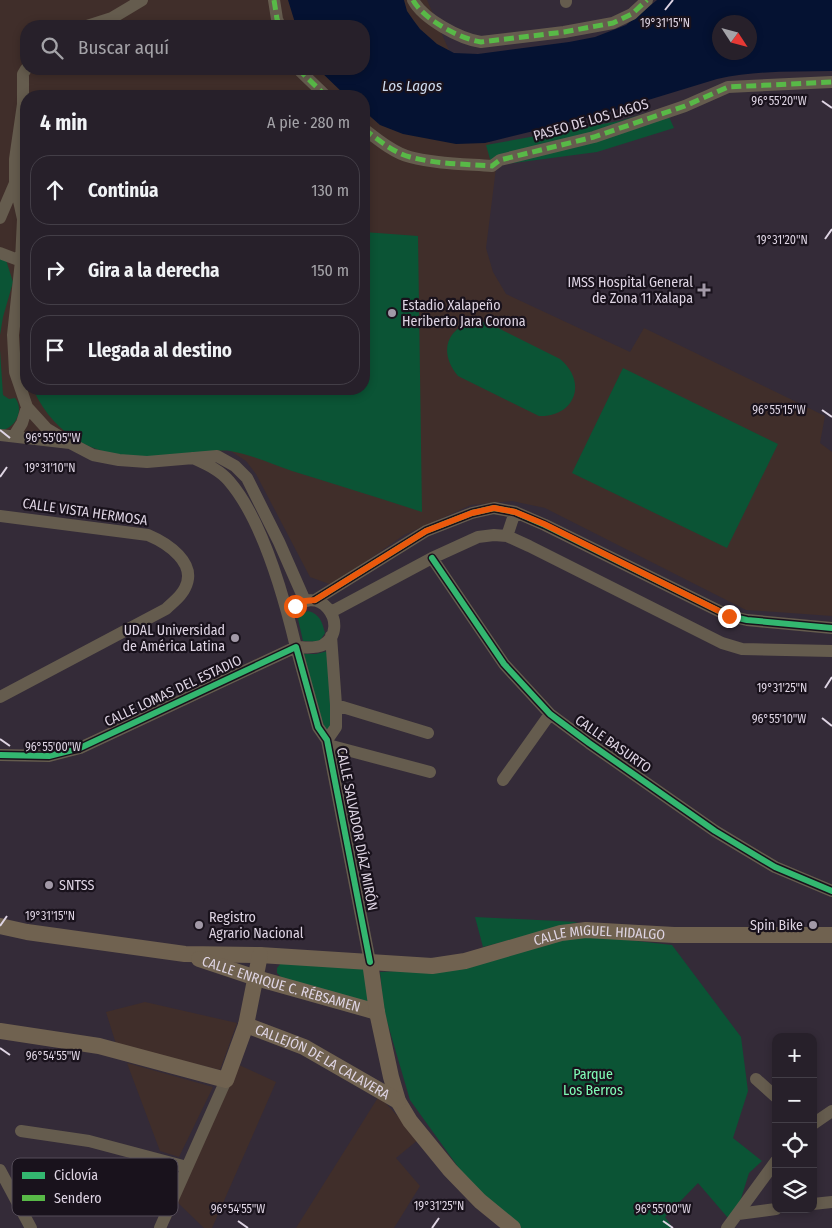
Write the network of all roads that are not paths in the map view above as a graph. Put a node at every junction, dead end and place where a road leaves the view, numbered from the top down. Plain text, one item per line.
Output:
1 (142, 0) edge
2 (274, 0) edge
3 (413, 0) edge
4 (647, 0) edge
5 (106, 20) edge
6 (277, 20) edge
7 (23, 75) edge
8 (304, 75) edge
9 (832, 82) edge
10 (23, 90) edge
11 (320, 90) edge
12 (20, 125) edge
13 (370, 133) edge
14 (15, 183) junction
15 (20, 209) edge
16 (0, 218) edge
17 (0, 253) edge
18 (20, 261) edge
19 (20, 269) edge
20 (20, 387) edge
21 (23, 395) edge
22 (27, 407) junction
23 (0, 435) edge
24 (14, 436) junction
25 (70, 443) junction
26 (193, 458) junction
27 (515, 512) junction
28 (0, 516) edge
29 (507, 536) junction
30 (279, 542) junction
31 (266, 548) junction
32 (432, 558) junction
33 (310, 601) junction
34 (331, 612) junction
35 (288, 615) junction
36 (832, 628) edge
37 (332, 636) junction
38 (296, 647) junction
39 (832, 651) edge
40 (0, 697) edge
41 (336, 705) junction
42 (550, 714) junction
43 (428, 733) dead end
44 (328, 742) junction
45 (0, 755) edge
46 (430, 772) dead end
47 (503, 780) dead end
48 (832, 891) edge
49 (0, 926) edge
50 (832, 935) edge
51 (185, 954) junction
52 (260, 955) junction
53 (370, 962) junction
54 (256, 978) junction
55 (378, 1012) junction
56 (246, 1025) junction
57 (0, 1031) edge
58 (756, 1079) dead end
59 (226, 1080) junction
60 (772, 1093) edge
61 (398, 1101) junction
62 (832, 1111) edge
63 (814, 1123) edge
64 (21, 1132) dead end
65 (153, 1158) edge
66 (178, 1165) edge
67 (772, 1166) edge
68 (187, 1167) junction
69 (0, 1170) edge
70 (178, 1187) edge
71 (12, 1192) edge
72 (832, 1202) edge
73 (817, 1204) edge
74 (772, 1210) edge
75 (738, 1214) junction
76 (25, 1216) edge
77 (165, 1216) edge
78 (31, 1228) edge
79 (160, 1228) edge
80 (513, 1228) edge
81 (727, 1228) edge

1 - 5 street
2 - 6 street
3 - 4 street
7 - 10 street
8 - 11 street
9 - 13 street, PASEO DE LOS LAGOS
12 - 14 street
14 - 15 street
14 - 16 street
17 - 18 street
19 - 20 street
21 - 22 street
22 - 24 street
22 - 25 street
23 - 24 street
24 - 25 street
25 - 26 street
26 - 30 street
26 - 31 street
27 - 29 street
27 - 33 street
27 - 36 street
28 - 40 street, CALLE VISTA HERMOSA
29 - 32 street
29 - 39 street
30 - 31 street
30 - 33 street
31 - 35 street
32 - 34 street
32 - 42 street, CALLE BASURTO
33 - 34 street
33 - 35 street
34 - 37 street
35 - 38 street
37 - 38 street
37 - 41 street, CALLE SALVADOR DÍAZ MIRÓN
38 - 44 street, CALLE SALVADOR DÍAZ MIRÓN
38 - 45 street, CALLE LOMAS DEL ESTADIO
41 - 43 street
41 - 44 street, CALLE SALVADOR DÍAZ MIRÓN
42 - 47 street
42 - 48 street, CALLE BASURTO
44 - 46 street
44 - 53 street, CALLE SALVADOR DÍAZ MIRÓN
49 - 51 main road, CALLE ENRIQUE C. RÉBSAMEN
50 - 53 main road, CALLE MIGUEL HIDALGO
51 - 52 main road, CALLE ENRIQUE C. RÉBSAMEN
51 - 54 main road, CALLE ENRIQUE C. RÉBSAMEN
52 - 53 main road, CALLE ENRIQUE C. RÉBSAMEN
52 - 54 main road
53 - 55 main road, CALLE SALVADOR DÍAZ MIRÓN
54 - 55 main road, CALLE ENRIQUE C. RÉBSAMEN
54 - 56 main road
55 - 61 main road, CALLE SALVADOR DÍAZ MIRÓN
56 - 59 main road
56 - 61 main road, CALLEJÓN DE LA CALAVERA
57 - 59 main road
58 - 60 street
59 - 68 street
61 - 80 main road, CALLE SALVADOR DÍAZ MIRÓN
62 - 63 street
64 - 65 street
66 - 68 street
67 - 75 street
68 - 70 street
69 - 71 street
72 - 73 street
74 - 75 street
75 - 81 street
76 - 78 street
77 - 79 street

